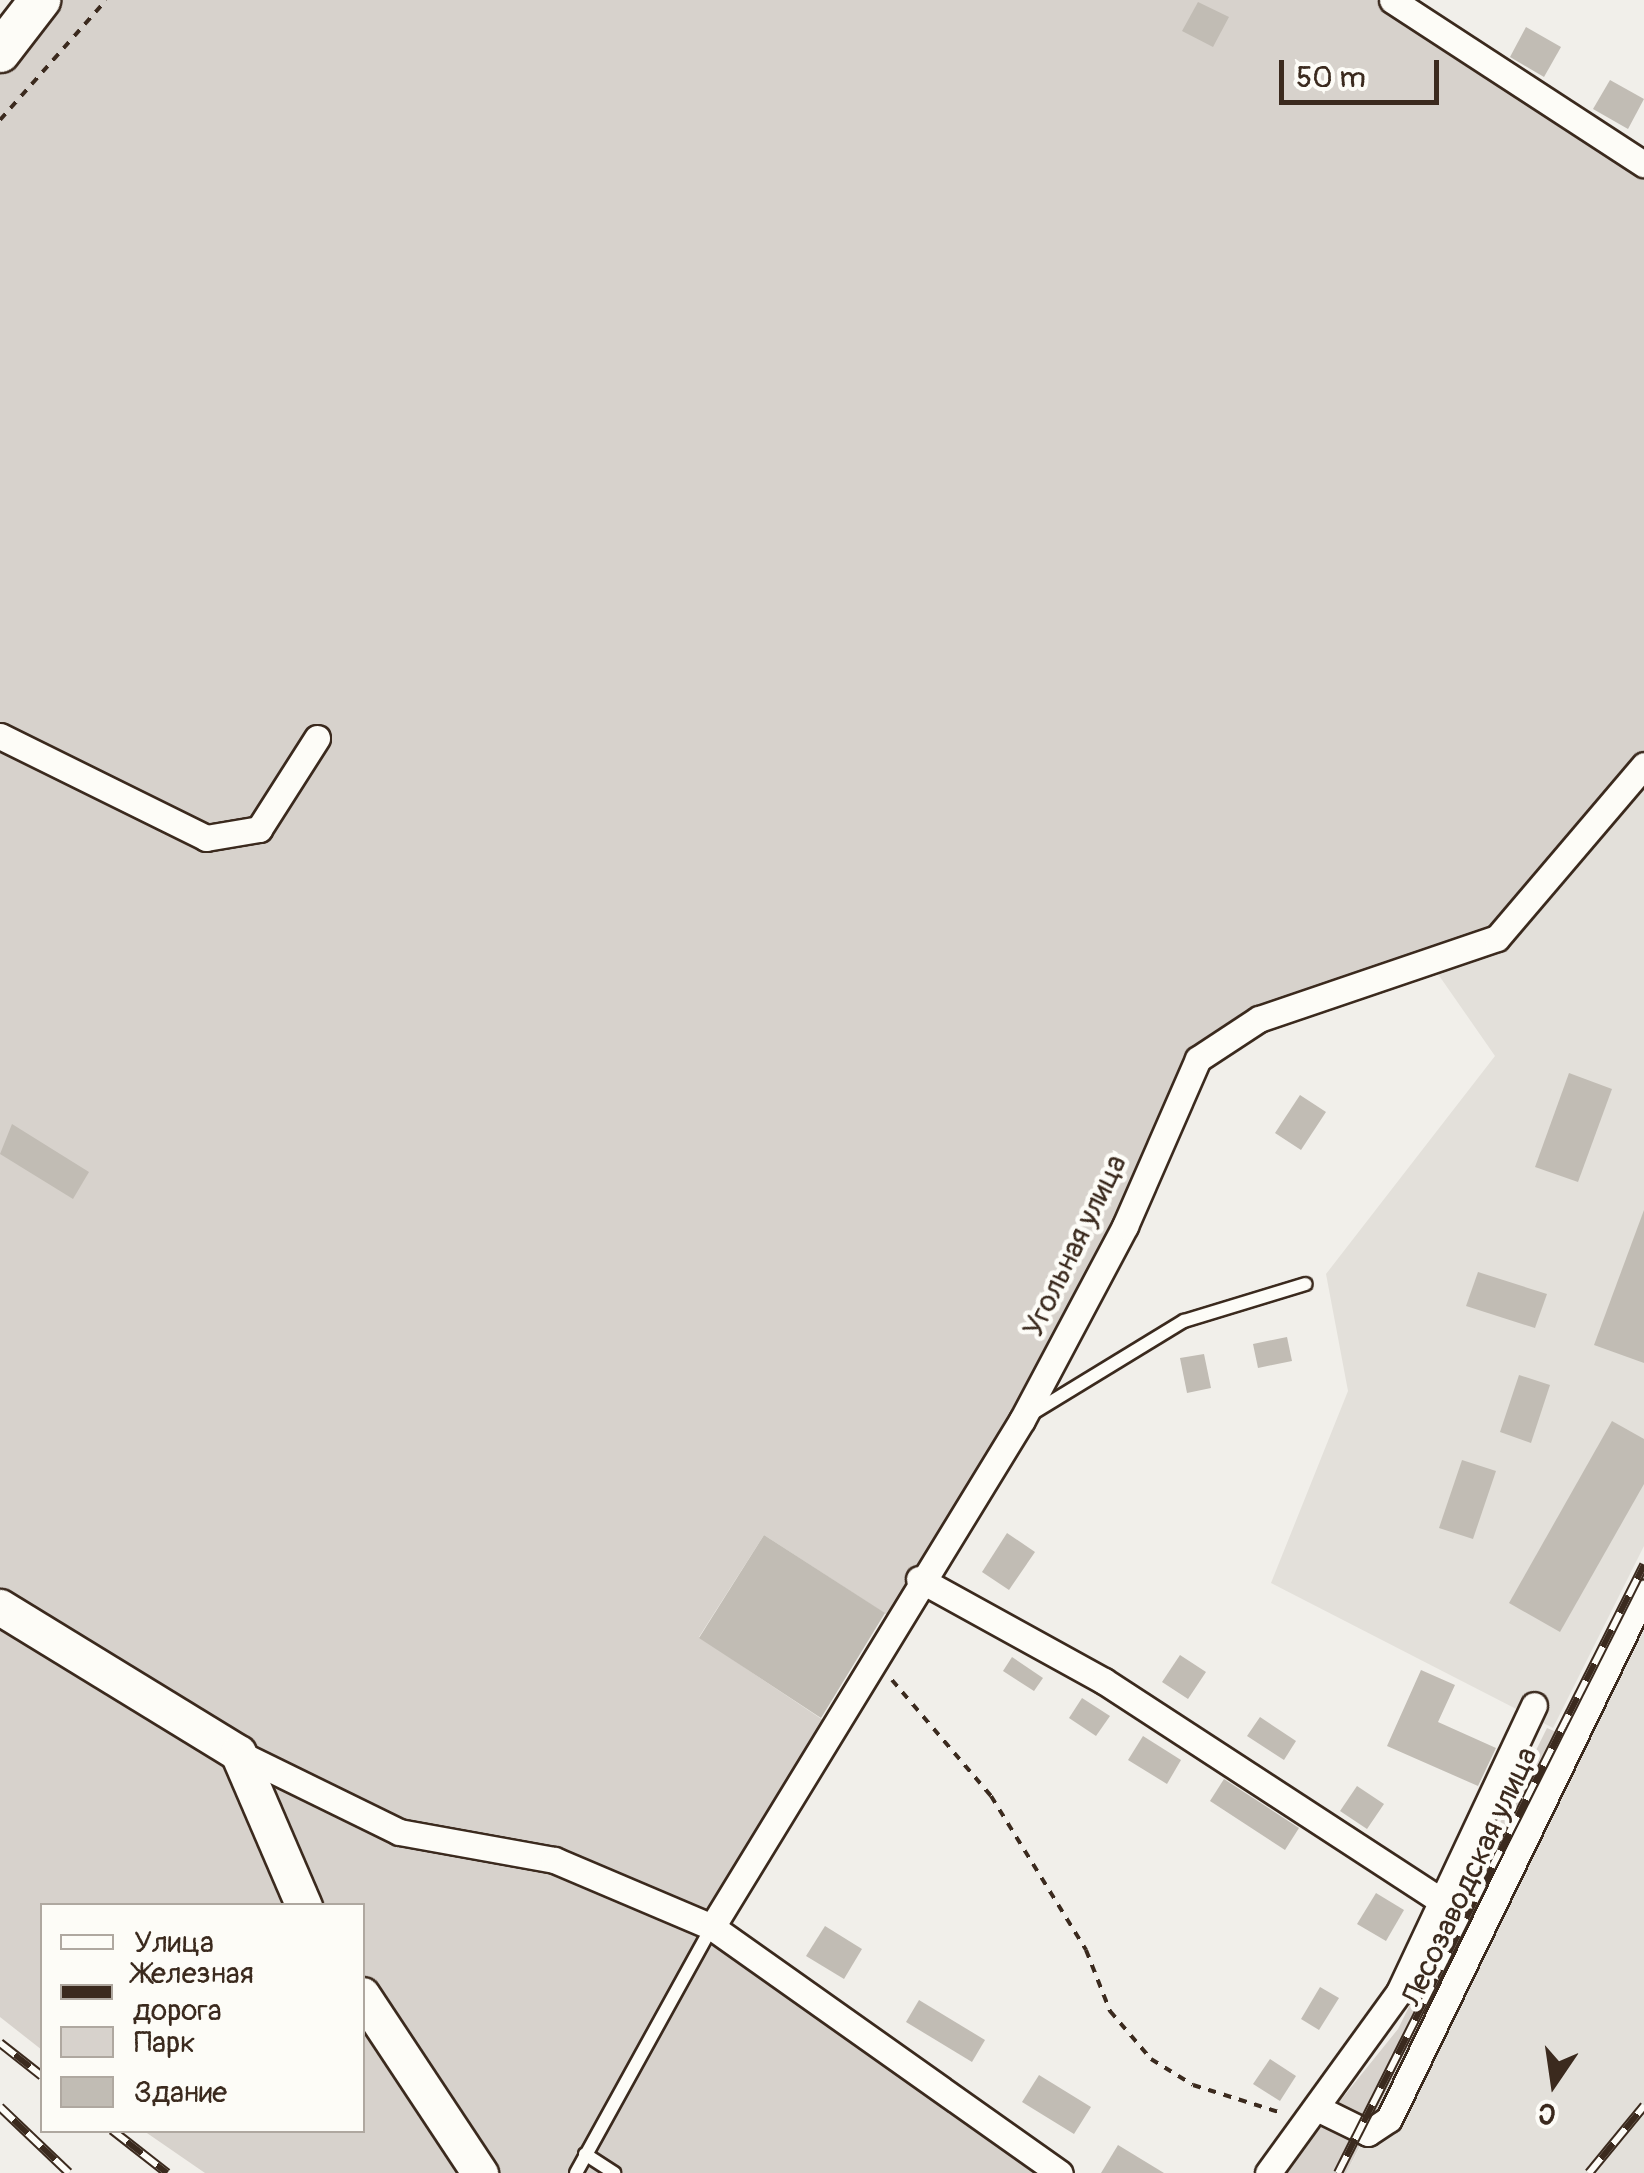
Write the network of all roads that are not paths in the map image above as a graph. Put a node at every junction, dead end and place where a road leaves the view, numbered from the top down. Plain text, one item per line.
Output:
1 (40, 0) edge
2 (1392, 0) edge
3 (0, 52) edge
4 (1644, 164) edge
5 (0, 736) edge
6 (317, 738) dead end
7 (1644, 765) edge
8 (1306, 1284) dead end
9 (1022, 1420) junction
10 (920, 1579) junction
11 (1644, 1594) edge
12 (0, 1608) edge
13 (1632, 1640) edge
14 (1534, 1705) dead end
15 (238, 1753) junction
16 (303, 1903) edge
17 (1446, 1905) junction
18 (712, 1926) junction
19 (365, 2000) edge
20 (1321, 2110) junction
21 (586, 2154) junction
22 (480, 2173) edge
23 (576, 2173) edge
24 (614, 2173) edge
25 (1060, 2173) edge
26 (1268, 2173) edge

1 - 3 main road
2 - 4 street
5 - 6 street
7 - 9 street, Угольная улица
8 - 9 lane
9 - 10 street, Угольная улица
10 - 17 street
10 - 18 street, Угольная улица
11 - 13 street, Лесозаводская улица
12 - 15 street
13 - 20 street, Лесозаводская улица
14 - 17 street
15 - 16 street
15 - 18 street
17 - 20 street
18 - 21 lane
18 - 25 street
19 - 22 street
20 - 26 street
21 - 23 lane
21 - 24 lane

